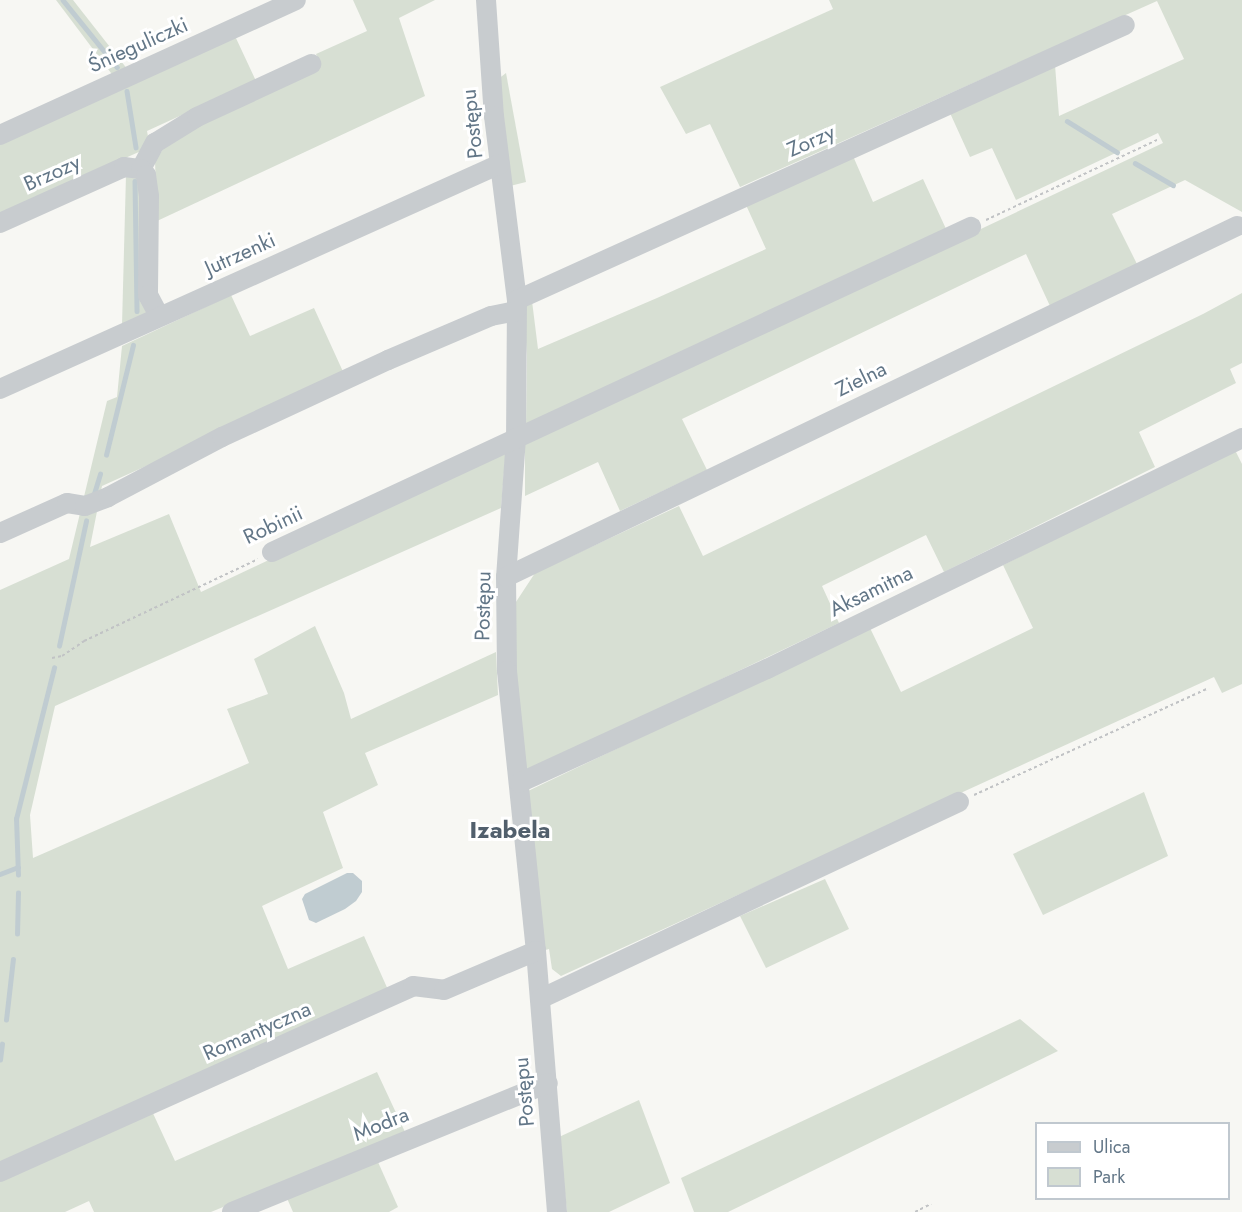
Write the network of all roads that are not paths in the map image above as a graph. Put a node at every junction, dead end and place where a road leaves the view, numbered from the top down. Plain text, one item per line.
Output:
1 (296, 0) edge
2 (486, 0) edge
3 (1125, 25) dead end
4 (311, 64) dead end
5 (0, 135) edge
6 (500, 165) junction
7 (132, 168) junction
8 (0, 223) edge
9 (1237, 226) dead end
10 (971, 227) road end
11 (517, 306) junction
12 (159, 316) junction
13 (0, 389) edge
14 (516, 438) junction
15 (1242, 438) edge
16 (0, 534) edge
17 (272, 552) road end
18 (506, 577) junction
19 (519, 783) junction
20 (959, 802) road end
21 (536, 951) junction
22 (540, 999) junction
23 (548, 1083) junction
24 (0, 1172) edge
25 (232, 1212) edge
26 (557, 1212) edge

1 - 5 street, Śnieguliczki
2 - 6 street, Postępu
3 - 11 street, Zorzy
4 - 7 street
6 - 11 street, Postępu
6 - 12 street, Jutrzenki
7 - 8 street, Brzozy
7 - 12 street
9 - 18 street, Zielna
10 - 14 street, Robinii
11 - 14 street, Postępu
11 - 16 street, Zorzy
12 - 13 street, Jutrzenki
14 - 17 street, Robinii
14 - 18 street, Postępu
15 - 19 street, Aksamitna
18 - 19 street, Postępu
19 - 21 street, Postępu
20 - 22 street
21 - 22 street, Postępu
21 - 24 street, Romantyczna
22 - 23 street, Postępu
23 - 25 street, Modra
23 - 26 street, Postępu

